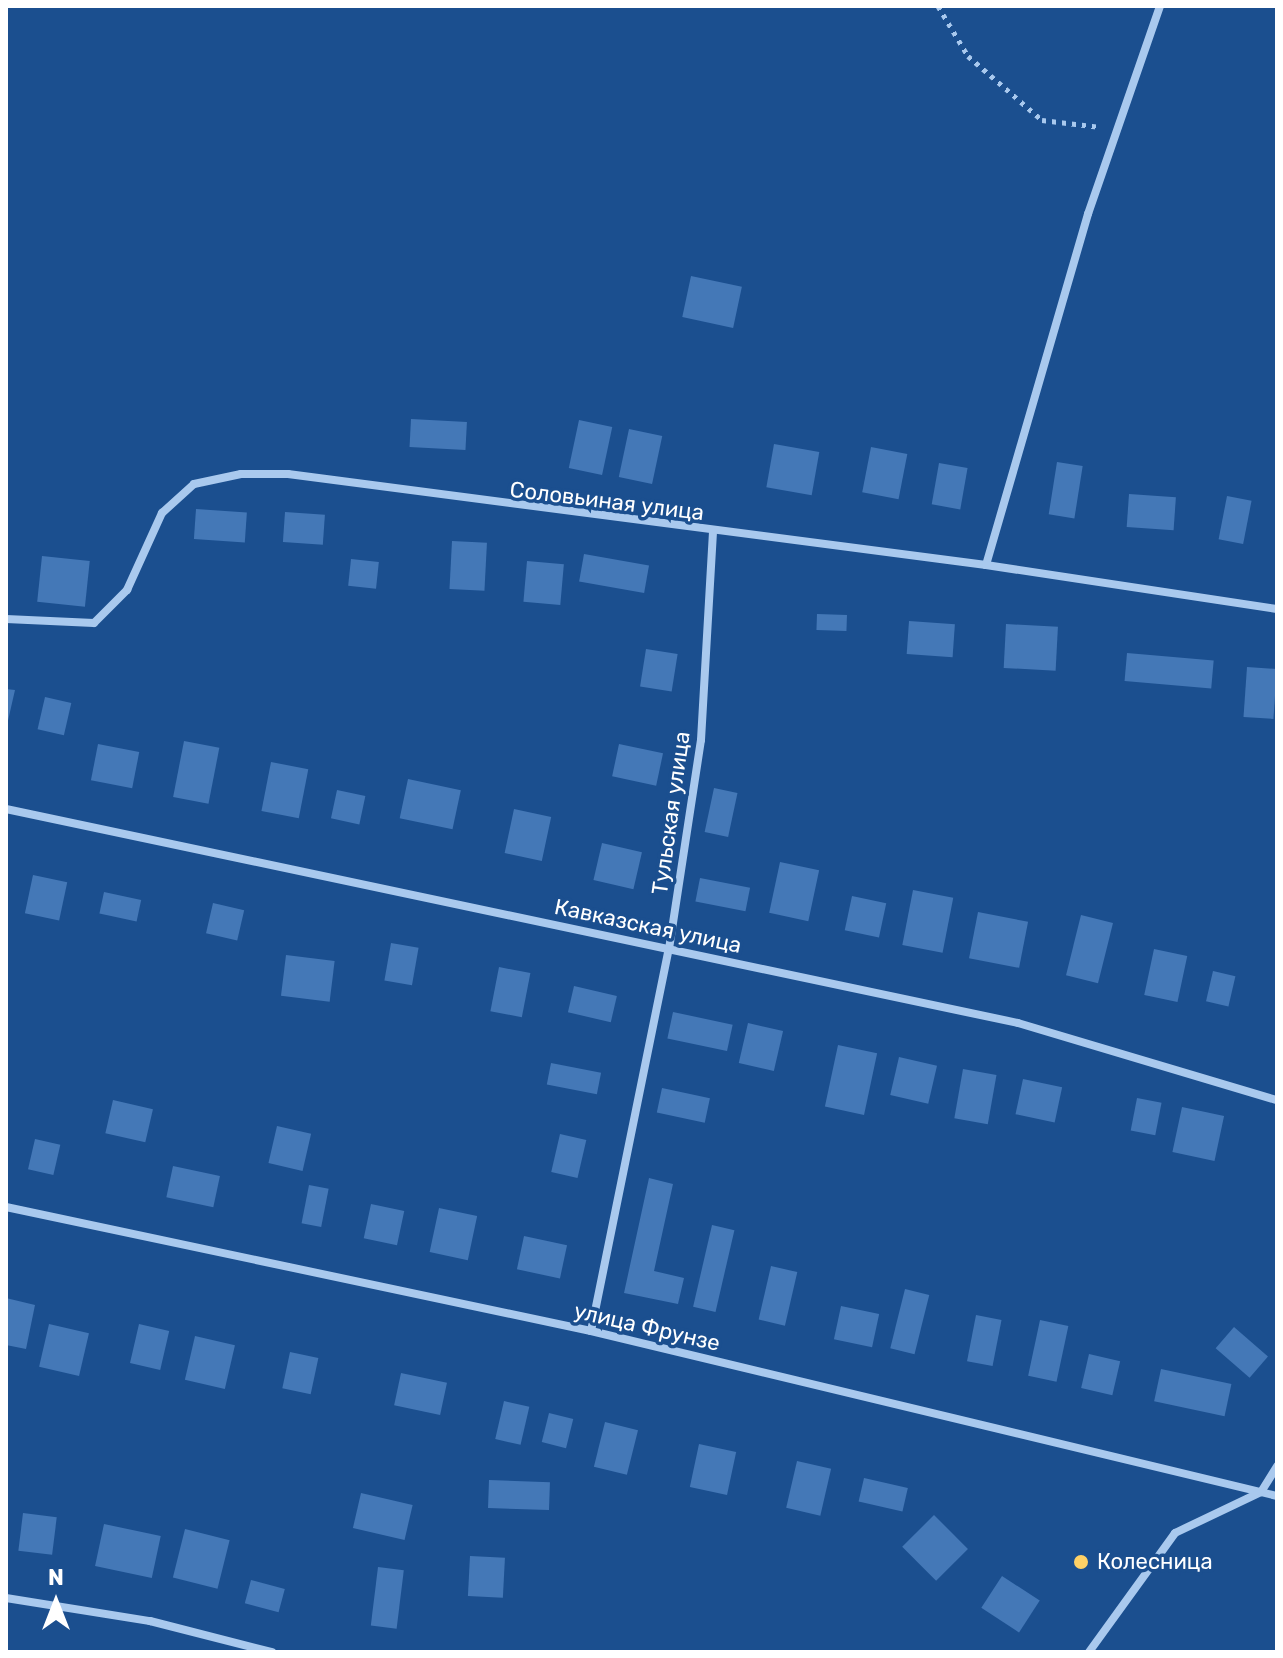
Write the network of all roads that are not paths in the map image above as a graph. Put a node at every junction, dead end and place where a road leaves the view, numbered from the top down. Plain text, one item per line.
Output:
1 (1160, 6) edge
2 (713, 532) junction
3 (986, 565) junction
4 (1277, 609) edge
5 (6, 619) edge
6 (6, 809) edge
7 (669, 949) junction
8 (1277, 1100) edge
9 (6, 1207) edge
10 (591, 1331) junction
11 (1277, 1466) edge
12 (1261, 1492) junction
13 (1277, 1496) edge
14 (6, 1598) edge
15 (272, 1652) edge
16 (1089, 1652) edge

1 - 3 street
2 - 3 street, Соловьиная улица
2 - 5 street, Соловьиная улица
2 - 7 street, Тульская улица
3 - 4 street, Соловьиная улица
6 - 7 street, Кавказская улица
7 - 8 street, Кавказская улица
7 - 10 street, Тульская улица
9 - 10 street, улица Фрунзе
10 - 12 street, улица Фрунзе
11 - 12 street
12 - 13 street, улица Фрунзе
12 - 16 street
14 - 15 street

